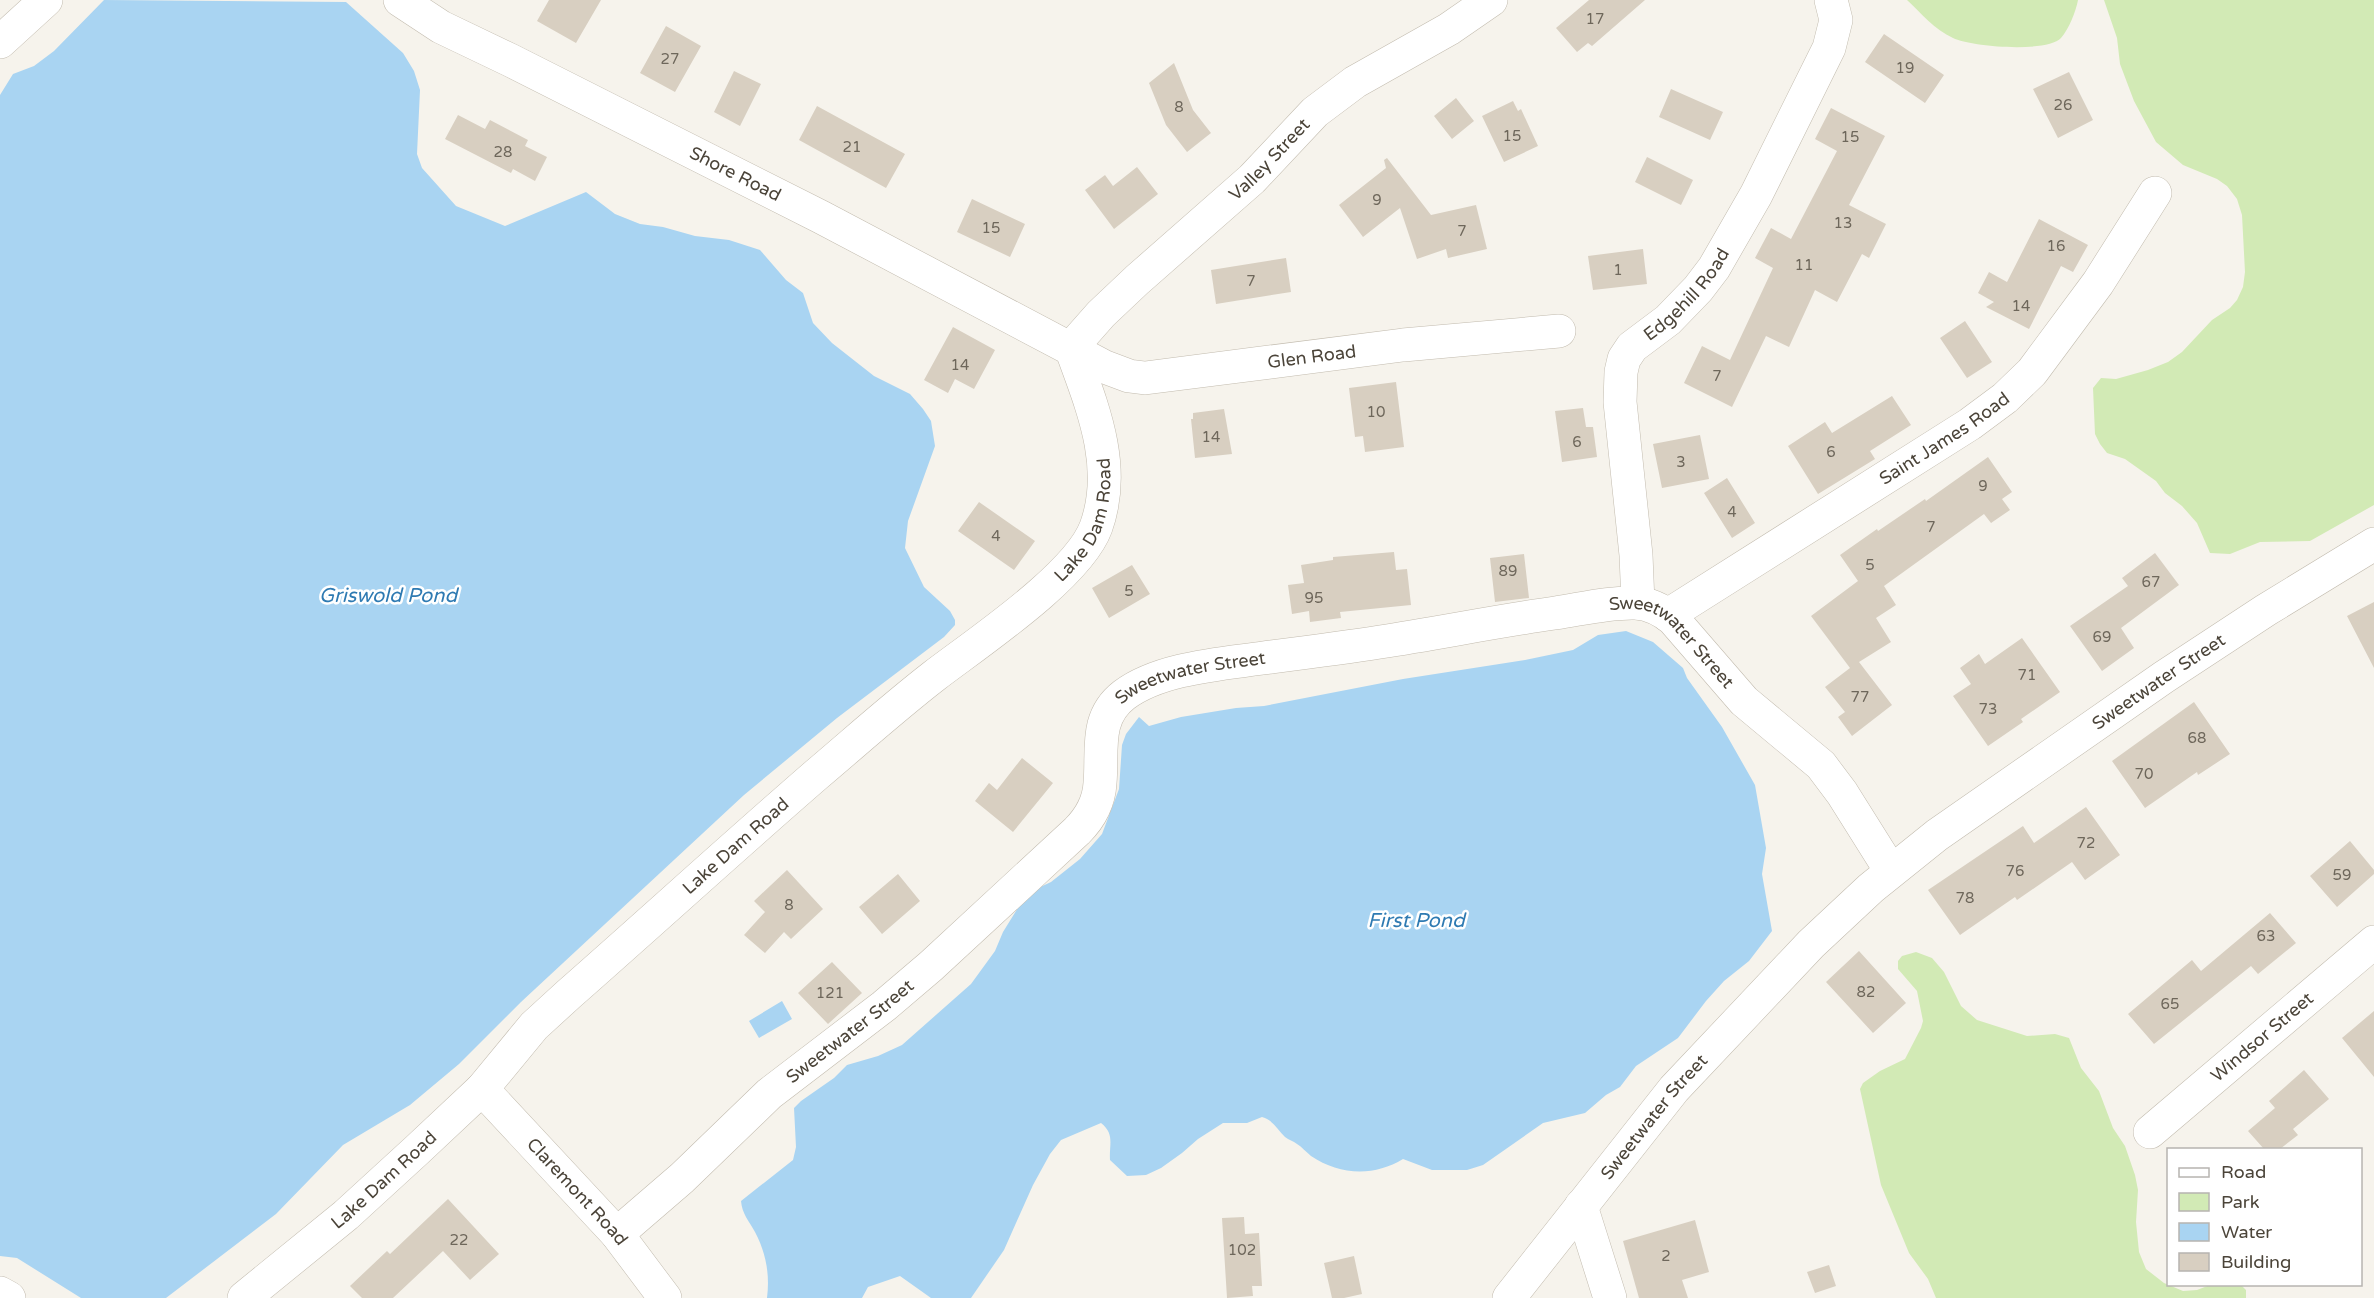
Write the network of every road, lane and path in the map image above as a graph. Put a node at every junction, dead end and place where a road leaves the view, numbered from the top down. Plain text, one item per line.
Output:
1 (45, 0) edge
2 (400, 0) edge
3 (1491, 0) edge
4 (1831, 0) edge
5 (0, 42) edge
6 (2155, 193) dead end
7 (1559, 331) dead end
8 (1071, 348) junction
9 (2374, 544) edge
10 (1638, 603) junction
11 (1668, 615) junction
12 (1891, 871) junction
13 (2374, 942) edge
14 (482, 1089) junction
15 (2150, 1132) dead end
16 (1581, 1206) junction
17 (617, 1233) junction
18 (0, 1293) edge
19 (9, 1298) edge
20 (244, 1298) edge
21 (665, 1298) edge
22 (1509, 1298) edge
23 (1610, 1298) edge

1 - 5 street
2 - 8 street, Shore Road
3 - 8 street, Valley Street
4 - 10 street, Edgehill Road
6 - 11 street, Saint James Road
7 - 8 street, Glen Road
8 - 14 street, Lake Dam Road
9 - 12 street, Sweetwater Street
10 - 11 street, Sweetwater Street
10 - 17 street, Sweetwater Street
11 - 12 street, Sweetwater Street
12 - 16 street, Sweetwater Street
13 - 15 street, Windsor Street
14 - 17 street, Claremont Road
14 - 20 street, Lake Dam Road
16 - 22 street, Sweetwater Street
16 - 23 street
17 - 21 street, Claremont Road
18 - 19 street

